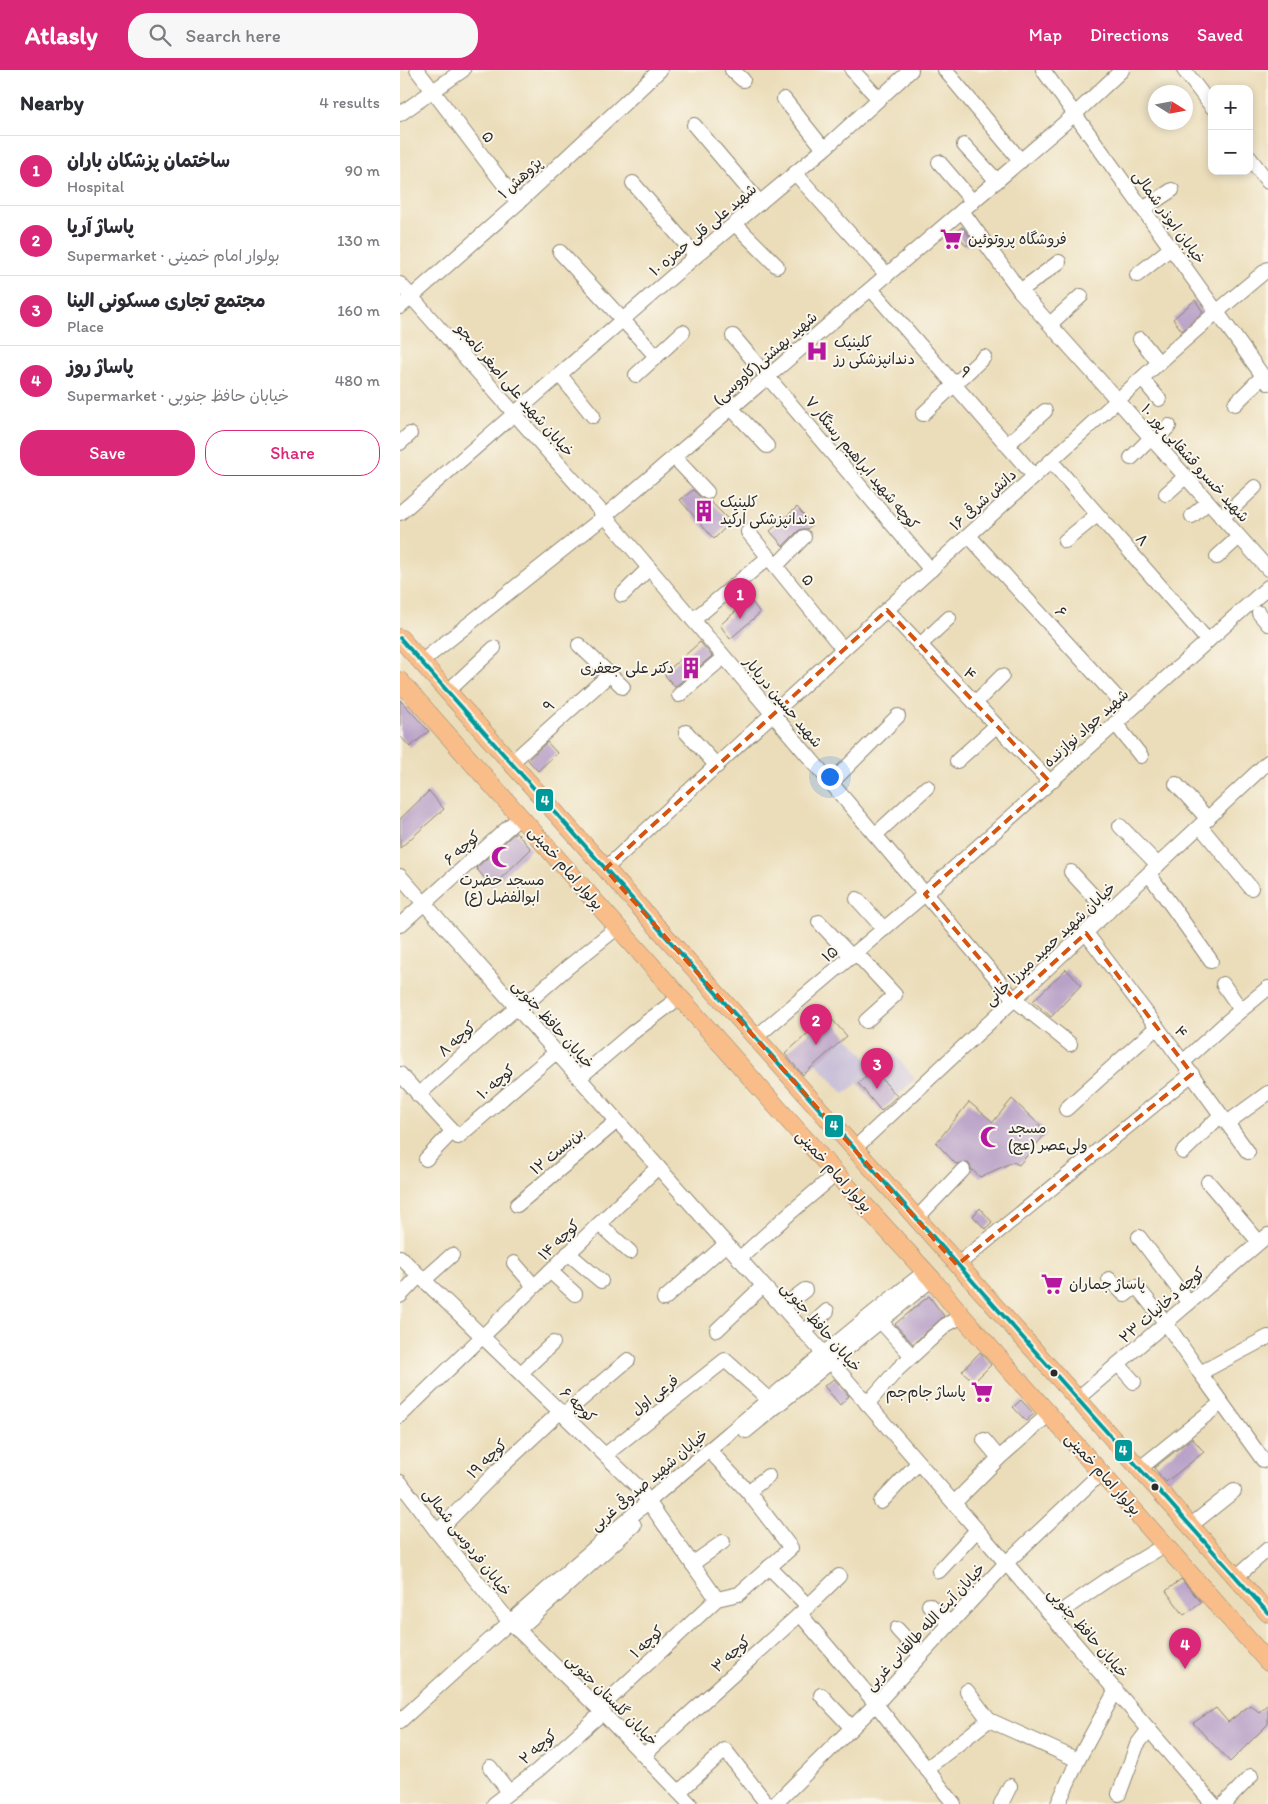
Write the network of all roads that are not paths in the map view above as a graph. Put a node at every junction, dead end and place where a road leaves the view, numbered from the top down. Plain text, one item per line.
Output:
1 (417, 70) edge
2 (463, 70) edge
3 (660, 70) edge
4 (852, 70) edge
5 (911, 70) edge
6 (945, 70) edge
7 (1043, 70) edge
8 (1122, 70) edge
9 (1184, 70) edge
10 (433, 91) junction
11 (879, 99) junction
12 (784, 100) dead end
13 (1208, 102) edge
14 (400, 114) edge
15 (1075, 114) junction
16 (694, 125) dead end
17 (964, 145) dead end
18 (824, 149) junction
19 (1021, 161) junction
20 (939, 162) dead end
21 (1253, 162) edge
22 (795, 173) junction
23 (997, 181) junction
24 (1268, 182) edge
25 (633, 183) dead end
26 (1172, 190) dead end
27 (518, 203) junction
28 (760, 203) junction
29 (967, 206) junction
30 (1144, 209) junction
31 (735, 224) junction
32 (1171, 248) junction
33 (560, 252) dead end
34 (696, 256) junction
35 (1059, 262) dead end
36 (777, 266) dead end
37 (1268, 269) edge
38 (1137, 275) dead end
39 (886, 276) junction
40 (400, 284) edge
41 (871, 288) junction
42 (1020, 291) junction
43 (1081, 296) dead end
44 (411, 297) junction
45 (400, 307) edge
46 (1217, 311) junction
47 (622, 321) junction
48 (1050, 324) junction
49 (683, 332) dead end
50 (733, 336) dead end
51 (1140, 339) dead end
52 (656, 356) junction
53 (984, 357) dead end
54 (1159, 363) junction
55 (560, 375) junction
56 (636, 375) dead end
57 (768, 376) junction
58 (1142, 379) junction
59 (1266, 379) edge
60 (955, 386) junction
61 (1159, 399) dead end
62 (1117, 401) junction
63 (1235, 404) dead end
64 (731, 408) junction
65 (1045, 411) dead end
66 (923, 414) dead end
67 (515, 415) junction
68 (593, 416) dead end
69 (1169, 426) dead end
70 (1152, 440) junction
71 (1007, 445) junction
72 (767, 446) dead end
73 (674, 457) junction
74 (1131, 458) dead end
75 (1051, 461) junction
76 (1034, 476) junction
77 (1185, 476) junction
78 (1255, 487) dead end
79 (707, 492) dead end
80 (1166, 494) dead end
81 (1208, 502) junction
82 (400, 513) edge
83 (1098, 515) junction
84 (605, 516) junction
85 (1192, 516) dead end
86 (1222, 518) junction
87 (748, 532) dead end
88 (969, 536) junction
89 (1239, 536) junction
90 (804, 537) dead end
91 (1065, 541) dead end
92 (1217, 557) dead end
93 (772, 562) junction
94 (649, 568) junction
95 (1268, 569) edge
96 (931, 570) junction
97 (1268, 586) edge
98 (622, 595) dead end
99 (887, 610) junction
100 (949, 618) dead end
101 (693, 620) junction
102 (400, 638) edge
103 (1208, 641) junction
104 (579, 645) dead end
105 (920, 645) junction
106 (494, 648) dead end
107 (843, 649) junction
108 (724, 657) junction
109 (421, 662) junction
110 (610, 674) junction
111 (1002, 676) dead end
112 (400, 681) edge
113 (623, 686) dead end
114 (448, 692) junction
115 (679, 696) dead end
116 (975, 703) junction
117 (1129, 711) junction
118 (772, 713) junction
119 (898, 716) dead end
120 (1115, 723) junction
121 (996, 726) junction
122 (686, 732) dead end
123 (1141, 756) dead end
124 (957, 760) dead end
125 (511, 763) junction
126 (717, 766) junction
127 (1267, 766) edge
128 (1050, 782) junction
129 (831, 783) junction
130 (1176, 784) dead end
131 (927, 787) dead end
132 (520, 817) junction
133 (1204, 822) junction
134 (1120, 826) dead end
135 (875, 835) junction
136 (605, 869) junction
137 (1153, 869) junction
138 (1071, 872) dead end
139 (400, 876) edge
140 (1251, 888) dead end
141 (925, 894) junction
142 (857, 899) dead end
143 (425, 904) junction
144 (1108, 912) junction
145 (819, 922) dead end
146 (400, 925) edge
147 (618, 927) junction
148 (884, 929) junction
149 (1086, 933) junction
150 (854, 955) junction
151 (1212, 961) dead end
152 (1222, 984) dead end
153 (1268, 988) edge
154 (680, 997) junction
155 (1014, 999) junction
156 (518, 1009) junction
157 (1241, 1010) junction
158 (866, 1021) dead end
159 (1157, 1027) junction
160 (755, 1038) junction
161 (1070, 1044) dead end
162 (556, 1052) junction
163 (1183, 1062) junction
164 (1192, 1074) junction
165 (401, 1077) edge
166 (580, 1078) junction
167 (1268, 1093) edge
168 (418, 1095) junction
169 (1066, 1109) dead end
170 (1224, 1119) junction
171 (617, 1121) junction
172 (455, 1134) junction
173 (854, 1149) junction
174 (1183, 1152) dead end
175 (1248, 1152) dead end
176 (426, 1160) dead end
177 (658, 1167) junction
178 (963, 1170) dead end
179 (836, 1174) junction
180 (1208, 1182) dead end
181 (517, 1205) dead end
182 (916, 1219) junction
183 (599, 1224) junction
184 (1139, 1237) dead end
185 (1264, 1239) edge
186 (726, 1244) junction
187 (630, 1252) dead end
188 (568, 1253) junction
189 (452, 1255) dead end
190 (400, 1258) edge
191 (739, 1258) junction
192 (514, 1262) dead end
193 (957, 1265) junction
194 (550, 1271) junction
195 (929, 1276) junction
196 (422, 1278) junction
197 (1109, 1279) dead end
198 (601, 1281) dead end
199 (534, 1286) junction
200 (763, 1286) junction
201 (805, 1290) dead end
202 (575, 1294) dead end
203 (400, 1296) edge
204 (664, 1299) dead end
205 (1190, 1303) junction
206 (782, 1308) junction
207 (827, 1311) dead end
208 (962, 1316) junction
209 (876, 1317) junction
210 (1166, 1323) junction
211 (717, 1330) dead end
212 (804, 1332) junction
213 (482, 1336) junction
214 (1268, 1337) edge
215 (553, 1343) dead end
216 (912, 1356) junction
217 (827, 1358) junction
218 (628, 1360) dead end
219 (1118, 1364) junction
220 (521, 1373) junction
221 (1200, 1373) junction
222 (1134, 1382) dead end
223 (1077, 1400) junction
224 (772, 1403) junction
225 (1221, 1403) junction
226 (867, 1404) junction
227 (563, 1413) junction
228 (1049, 1414) junction
229 (400, 1416) edge
230 (984, 1440) dead end
231 (712, 1453) junction
232 (605, 1455) junction
233 (999, 1458) junction
234 (1268, 1461) edge
235 (918, 1463) junction
236 (1139, 1468) junction
237 (1101, 1473) junction
238 (768, 1476) dead end
239 (400, 1483) edge
240 (1234, 1491) dead end
241 (748, 1492) junction
242 (881, 1502) dead end
243 (954, 1503) junction
244 (651, 1505) junction
245 (1190, 1526) junction
246 (977, 1530) junction
247 (437, 1532) junction
248 (723, 1542) dead end
249 (1165, 1545) junction
250 (1268, 1549) edge
251 (1006, 1563) junction
252 (692, 1564) junction
253 (769, 1567) junction
254 (939, 1571) dead end
255 (839, 1576) dead end
256 (1236, 1577) junction
257 (717, 1599) junction
258 (929, 1605) dead end
259 (804, 1610) junction
260 (1268, 1613) edge
261 (1053, 1617) junction
262 (950, 1623) junction
263 (513, 1626) junction
264 (897, 1628) dead end
265 (920, 1654) junction
266 (1268, 1662) edge
267 (1116, 1690) junction
268 (966, 1692) dead end
269 (821, 1695) dead end
270 (876, 1704) junction
271 (601, 1710) junction
272 (989, 1720) junction
273 (400, 1721) edge
274 (852, 1728) junction
275 (1149, 1729) junction
276 (644, 1755) junction
277 (1078, 1760) junction
278 (490, 1767) dead end
279 (926, 1769) junction
280 (1250, 1776) dead end
281 (1010, 1786) dead end
282 (509, 1792) junction
283 (1119, 1794) dead end
284 (681, 1799) edge
285 (1208, 1802) edge
286 (494, 1804) edge
287 (767, 1804) edge
288 (775, 1804) edge
289 (954, 1804) edge
290 (1001, 1804) edge
291 (1058, 1804) edge
292 (1224, 1804) edge

1 - 10 street, ۵
2 - 10 street
3 - 27 street, پژوهش ۱
4 - 11 street
5 - 11 street, شهید علی قلی حمزه ۱۰
6 - 19 street
7 - 15 street, خیابان ابوذر شمالی
8 - 15 street, شهید بهشتی(کاووسی)
9 - 13 street
10 - 14 street
10 - 27 street, ۵
11 - 18 street, شهید علی قلی حمزه ۱۰
12 - 18 street
15 - 19 street, شهید بهشتی(کاووسی)
15 - 30 street, خیابان ابوذر شمالی
16 - 28 street
17 - 23 street
18 - 22 street, شهید علی قلی حمزه ۱۰
19 - 23 street, شهید بهشتی(کاووسی)
20 - 29 street
21 - 24 street
22 - 28 street, شهید علی قلی حمزه ۱۰
22 - 39 street
23 - 29 street, شهید بهشتی(کاووسی)
25 - 34 street
26 - 30 street
27 - 44 street, پژوهش ۱
28 - 31 street, شهید علی قلی حمزه ۱۰
29 - 39 street, شهید بهشتی(کاووسی)
29 - 42 street, شهید خسرو قشقایی پور ۱۰
30 - 32 street, خیابان ابوذر شمالی
31 - 34 street, شهید علی قلی حمزه ۱۰
31 - 36 street
32 - 38 street
32 - 46 street, خیابان ابوذر شمالی
33 - 47 street
34 - 47 street, شهید علی قلی حمزه ۱۰
35 - 42 street
37 - 46 street, دانش شرقی ۱۶
39 - 41 street, شهید بهشتی(کاووسی)
40 - 44 street, خیابان شهید علی اصغر نامجو
41 - 57 street, شهید بهشتی(کاووسی)
41 - 60 street, ۹
42 - 48 street, شهید خسرو قشقایی پور ۱۰
43 - 48 street
44 - 45 street, پژوهش ۱
44 - 67 street, خیابان شهید علی اصغر نامجو
46 - 54 street, دانش شرقی ۱۶
46 - 59 street, خیابان ابوذر شمالی
47 - 52 street
47 - 55 street, شهید علی قلی حمزه ۱۰
48 - 62 street, شهید خسرو قشقایی پور ۱۰
49 - 52 street
50 - 57 street, کوچه شهید ابراهیم رستگار ۷
51 - 54 street
52 - 56 street
53 - 60 street
54 - 58 street, دانش شرقی ۱۶
55 - 67 street, شهید علی قلی حمزه ۱۰
55 - 68 street
57 - 64 street, شهید بهشتی(کاووسی)
57 - 96 street, کوچه شهید ابراهیم رستگار ۷
58 - 61 street
58 - 62 street, دانش شرقی ۱۶
59 - 63 street
60 - 66 street
60 - 71 street, ۹
62 - 70 street, شهید خسرو قشقایی پور ۱۰
62 - 75 street, دانش شرقی ۱۶
64 - 72 street
64 - 73 street, شهید بهشتی(کاووسی)
65 - 71 street
67 - 82 street, شهید علی قلی حمزه ۱۰
67 - 84 street, خیابان شهید علی اصغر نامجو
69 - 70 street
70 - 74 street
70 - 77 street, شهید خسرو قشقایی پور ۱۰
71 - 76 street, ۹
73 - 79 street
73 - 84 street, شهید بهشتی(کاووسی)
75 - 76 street, دانش شرقی ۱۶
75 - 83 street, ۸
76 - 88 street, دانش شرقی ۱۶
77 - 80 street
77 - 81 street, شهید خسرو قشقایی پور ۱۰
78 - 86 street
81 - 85 street
81 - 86 street, شهید خسرو قشقایی پور ۱۰
83 - 91 street
83 - 103 street, ۸
84 - 94 street, شهید حسین دریابار
84 - 109 street, شهید بهشتی(کاووسی)
86 - 89 street, شهید خسرو قشقایی پور ۱۰
87 - 93 street, ۵
88 - 96 street, دانش شرقی ۱۶
88 - 117 street, ۶
89 - 92 street
89 - 95 street, شهید خسرو قشقایی پور ۱۰
90 - 93 street
93 - 101 street
93 - 107 street, ۵
94 - 98 street
94 - 101 street, شهید حسین دریابار
96 - 99 street, دانش شرقی ۱۶
97 - 103 street, شهید جواد نوازنده
99 - 105 street, ۴
99 - 107 street, دانش شرقی ۱۶
100 - 105 street
101 - 108 street, شهید حسین دریابار
102 - 109 main road, بولوار امام خمینی
103 - 117 street, شهید جواد نوازنده
104 - 110 street
105 - 116 street, ۴
106 - 114 street
107 - 118 street, دانش شرقی ۱۶
108 - 115 street
108 - 118 street, شهید حسین دریابار
109 - 114 main road, بولوار امام خمینی
110 - 113 street
110 - 125 street, ۹
111 - 116 street
112 - 132 main road, بولوار امام خمینی
114 - 125 main road, بولوار امام خمینی
116 - 121 street, ۴
117 - 120 street, شهید جواد نوازنده
118 - 126 street, دانش شرقی ۱۶
118 - 129 street, شهید حسین دریابار
119 - 129 street
120 - 123 street
120 - 128 street, شهید جواد نوازنده
121 - 124 street
121 - 128 street, ۴
122 - 126 street
125 - 136 main road, بولوار امام خمینی
126 - 136 street, دانش شرقی ۱۶
127 - 133 street, خیابان شهید حمید میرزا خانی
128 - 141 street, شهید جواد نوازنده
129 - 135 street, شهید حسین دریابار
130 - 133 street
131 - 135 street
132 - 143 street, کوچه ۶
132 - 147 main road, بولوار امام خمینی
133 - 137 street, خیابان شهید حمید میرزا خانی
133 - 140 street
134 - 137 street
135 - 141 street, شهید حسین دریابار
136 - 160 main road, بولوار امام خمینی
137 - 144 street, خیابان شهید حمید میرزا خانی
137 - 151 street
138 - 144 street
139 - 143 street, خیابان حافظ جنوبی
141 - 148 street, ۱۵
141 - 155 street, شهید حسین دریابار
142 - 148 street
143 - 146 street, کوچه ۶
143 - 156 street, خیابان حافظ جنوبی
144 - 149 street, خیابان شهید حمید میرزا خانی
145 - 150 street
147 - 154 main road, بولوار امام خمینی
147 - 156 street, کوچه ۸
148 - 150 street, ۱۵
149 - 155 street, خیابان شهید حمید میرزا خانی
149 - 159 street, ۴
150 - 158 street
150 - 160 street, ۱۵
152 - 157 street
153 - 157 street
154 - 166 street
154 - 179 main road, بولوار امام خمینی
155 - 161 street, شهید حسین دریابار
155 - 173 street, خیابان شهید حمید میرزا خانی
156 - 162 street, خیابان حافظ جنوبی
156 - 168 street, کوچه ۸
157 - 163 street
159 - 163 street, ۴
159 - 169 street
160 - 173 main road, بولوار امام خمینی
162 - 166 street, خیابان حافظ جنوبی
162 - 172 street, کوچه ۱۰
163 - 164 street, ۴
164 - 170 street, ۴
164 - 193 street
165 - 168 street
166 - 171 street, خیابان حافظ جنوبی
167 - 170 street
168 - 172 street
170 - 174 street
170 - 175 street, ۴
171 - 177 street, خیابان حافظ جنوبی
171 - 181 street, بن‌بست ۱۲
172 - 176 street, کوچه ۱۰
173 - 182 main road, بولوار امام خمینی
177 - 183 street, کوچه ۱۴
177 - 186 street, خیابان حافظ جنوبی
178 - 182 street
179 - 191 street
179 - 195 main road, بولوار امام خمینی
180 - 185 street
182 - 193 main road, بولوار امام خمینی
183 - 187 street
183 - 188 street, کوچه ۱۴
184 - 205 street
185 - 205 street, کوچه دخانیات ۲۳
186 - 191 street, خیابان حافظ جنوبی
186 - 204 street
188 - 194 street, کوچه ۱۴
188 - 198 street
189 - 196 street
190 - 196 street, کوچه ۶
191 - 200 street, خیابان حافظ جنوبی
192 - 199 street
193 - 223 main road, بولوار امام خمینی
194 - 199 street, کوچه ۱۴
194 - 202 street
195 - 208 main road, بولوار امام خمینی
195 - 209 street
196 - 203 street
196 - 213 street, کوچه ۶
197 - 210 street
199 - 213 street, کوچه ۱۴
200 - 206 street, خیابان حافظ جنوبی
200 - 211 street
201 - 206 street
205 - 210 street, کوچه دخانیات ۲۳
206 - 212 street, خیابان حافظ جنوبی
207 - 212 street
208 - 216 street
208 - 228 main road, بولوار امام خمینی
209 - 216 street
209 - 217 street, خیابان شهید صدوقی غربی
210 - 219 street, کوچه دخانیات ۲۳
210 - 221 street
212 - 217 street, خیابان حافظ جنوبی
213 - 220 street, کوچه ۶
213 - 229 street, کوچه ۱۴
214 - 221 street
215 - 220 street
216 - 226 street
217 - 224 street, خیابان شهید صدوقی غربی
217 - 226 street, خیابان حافظ جنوبی
218 - 227 street, کوچه ۱۹
219 - 222 street
219 - 223 street, کوچه دخانیات ۲۳
220 - 227 street, کوچه ۶
221 - 225 street
223 - 236 main road, بولوار امام خمینی
224 - 231 street, خیابان شهید صدوقی غربی
224 - 232 street, فرعی اول
225 - 234 street
225 - 236 street
226 - 235 street, خیابان حافظ جنوبی
227 - 232 street, کوچه ۶
227 - 247 street, کوچه ۱۹
228 - 233 street
228 - 237 main road, بولوار امام خمینی
230 - 233 street
231 - 241 street
231 - 244 street, خیابان شهید صدوقی غربی
232 - 244 street, کوچه ۶
233 - 243 street
235 - 242 street
235 - 243 street, خیابان حافظ جنوبی
236 - 245 main road, بولوار امام خمینی
237 - 249 main road, بولوار امام خمینی
237 - 251 street, خیابان آیت الله طالقانی غربی
238 - 241 street
239 - 247 street, خیابان فردوسی شمالی
240 - 245 street
241 - 253 street
243 - 246 street, خیابان حافظ جنوبی
244 - 252 street, کوچه ۶
244 - 263 street, خیابان شهید صدوقی غربی
245 - 256 main road, بولوار امام خمینی
246 - 251 street, خیابان حافظ جنوبی
246 - 254 street
247 - 263 street, خیابان فردوسی شمالی
248 - 252 street
249 - 261 street
249 - 266 main road, بولوار امام خمینی
250 - 256 street
251 - 261 street, خیابان حافظ جنوبی
251 - 262 street, خیابان آیت الله طالقانی غربی
252 - 257 street, کوچه ۶
253 - 257 street
253 - 259 street
255 - 259 street, کوچه ۳
256 - 260 main road, بولوار امام خمینی
257 - 271 street, کوچه ۱
258 - 262 street
259 - 270 street
259 - 276 street, کوچه ۳
261 - 267 street, خیابان حافظ جنوبی
262 - 265 street, خیابان آیت الله طالقانی غربی
263 - 271 street, خیابان گلستان جنوبی
263 - 273 street, خیابان شهید صدوقی غربی
264 - 265 street
265 - 270 street, خیابان آیت الله طالقانی غربی
267 - 275 street, خیابان حافظ جنوبی
267 - 277 street
268 - 272 street
269 - 274 street
270 - 274 street, خیابان آیت الله طالقانی غربی
270 - 279 street
271 - 276 street, خیابان گلستان جنوبی
271 - 282 street, کوچه ۲
272 - 277 street
272 - 279 street
274 - 288 street, خیابان آیت الله طالقانی غربی
275 - 283 street
275 - 285 street, خیابان حافظ جنوبی
276 - 284 street, خیابان گلستان جنوبی
277 - 291 street
278 - 282 street
279 - 289 street
280 - 292 street
281 - 290 street
282 - 286 street, کوچه ۲
284 - 287 street

